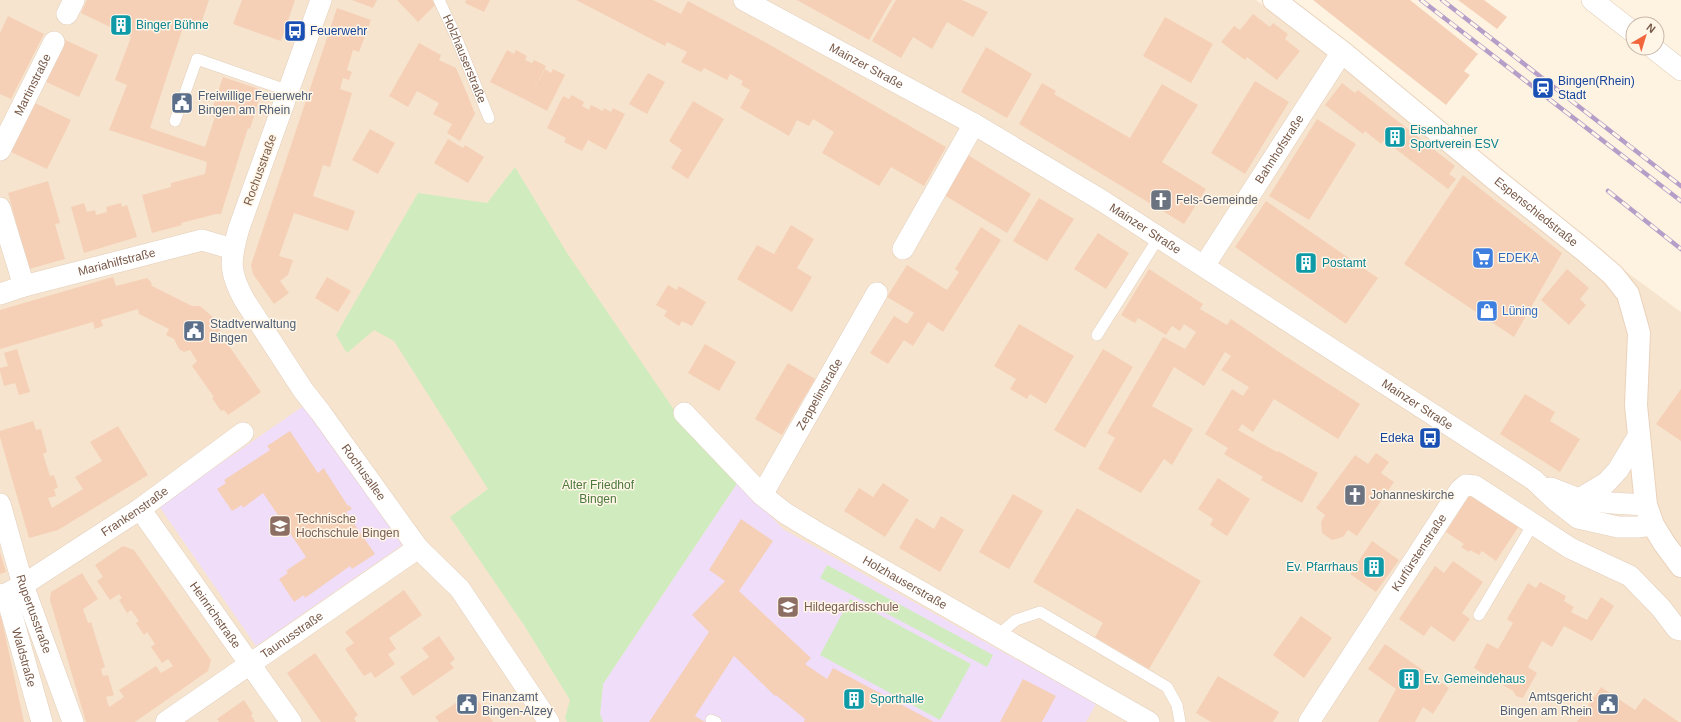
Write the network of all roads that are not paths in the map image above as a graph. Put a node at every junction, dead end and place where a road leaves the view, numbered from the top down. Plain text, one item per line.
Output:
1 (321, 0) edge
2 (439, 0) edge
3 (744, 0) edge
4 (1274, 0) edge
5 (1592, 0) edge
6 (1625, 26) edge
7 (54, 42) dead end
8 (1342, 52) junction
9 (1663, 56) edge
10 (1681, 70) edge
11 (290, 91) junction
12 (489, 118) dead end
13 (175, 121) dead end
14 (974, 124) junction
15 (0, 150) edge
16 (0, 208) edge
17 (1159, 237) junction
18 (233, 249) junction
19 (903, 249) dead end
20 (1204, 266) junction
21 (24, 286) junction
22 (0, 294) edge
23 (877, 294) dead end
24 (1098, 336) dead end
25 (684, 414) dead end
26 (243, 433) dead end
27 (1639, 434) junction
28 (1534, 480) junction
29 (762, 495) junction
30 (1579, 499) junction
31 (0, 504) edge
32 (1646, 505) junction
33 (140, 509) junction
34 (1533, 524) junction
35 (1653, 525) junction
36 (418, 548) junction
37 (1681, 566) edge
38 (10, 591) edge
39 (1479, 615) dead end
40 (1681, 630) edge
41 (997, 636) junction
42 (249, 664) junction
43 (42, 722) edge
44 (73, 722) edge
45 (166, 722) edge
46 (291, 722) edge
47 (549, 722) edge
48 (1149, 722) edge
49 (1180, 722) edge
50 (1309, 722) edge

1 - 11 street, Rochusstraße
2 - 12 lane, Holzhauserstraße
3 - 14 street, Mainzer Straße
4 - 8 main road, Espenschiedstraße
5 - 6 street
7 - 15 street, Martinstraße
8 - 20 street, Bahnhofstraße
8 - 27 main road, Espenschiedstraße
9 - 10 street
11 - 13 lane
11 - 18 street, Rochusstraße
14 - 17 street, Mainzer Straße
14 - 19 street
16 - 21 street
17 - 20 street, Mainzer Straße
17 - 24 lane
18 - 21 street, Mariahilfstraße
18 - 36 street, Rochusallee
20 - 28 street, Mainzer Straße
21 - 22 street, Mariahilfstraße
23 - 29 street, Zeppelinstraße
25 - 29 street, Holzhauserstraße
26 - 33 street, Frankenstraße
27 - 30 street
27 - 32 main road, Espenschiedstraße
28 - 30 street, Mainzer Straße
28 - 35 street, Mainzer Straße
29 - 41 street, Holzhauserstraße
30 - 32 street, Mainzer Straße
31 - 38 street, Rupertusstraße
32 - 35 main road
33 - 38 street, Frankenstraße
33 - 42 street, Heinrichstraße
34 - 39 lane
34 - 40 street, Kurfürstenstraße
34 - 50 street, Kurfürstenstraße
35 - 37 main road
36 - 42 street, Taunusstraße
36 - 47 street, Rochusallee
38 - 43 street, Waldstraße
38 - 44 street, Rupertusstraße
41 - 48 street, Holzhauserstraße
41 - 49 lane
42 - 45 street, Taunusstraße
42 - 46 street, Heinrichstraße

